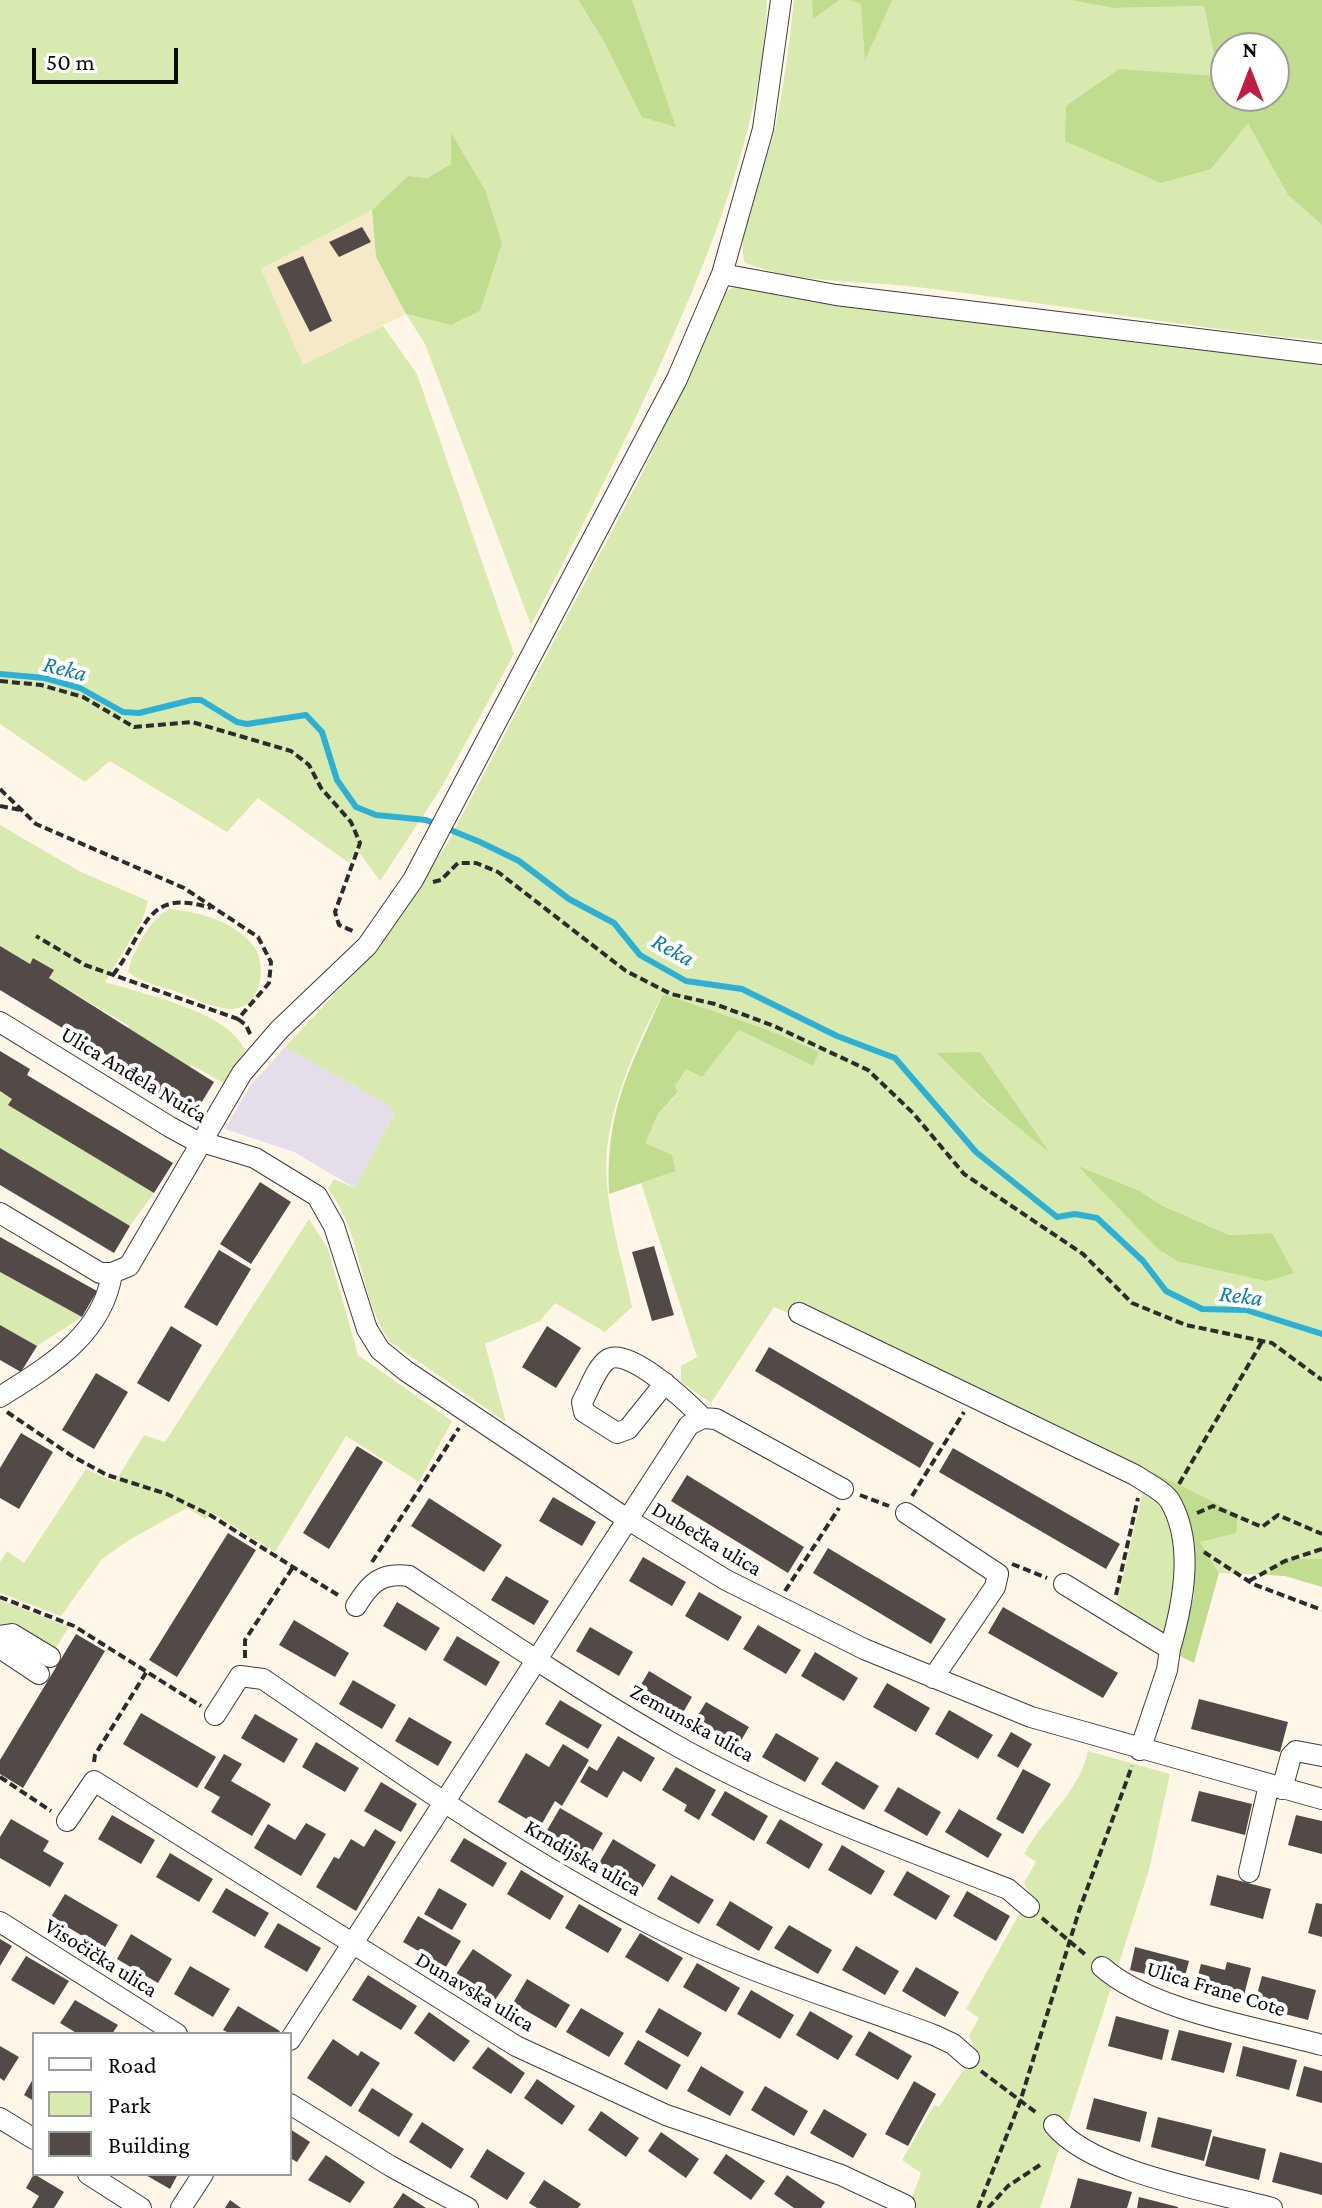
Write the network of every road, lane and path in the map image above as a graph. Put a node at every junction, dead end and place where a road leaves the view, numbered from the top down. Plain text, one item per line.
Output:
1 (781, 0) edge
2 (722, 274) junction
3 (1322, 354) edge
4 (0, 681) edge
5 (0, 789) edge
6 (0, 806) edge
7 (23, 811) junction
8 (413, 880) junction
9 (218, 910) junction
10 (36, 936) dead end
11 (372, 939) junction
12 (113, 975) junction
13 (0, 1022) edge
14 (202, 1143) junction
15 (0, 1213) edge
16 (112, 1273) junction
17 (799, 1313) dead end
18 (1263, 1340) junction
19 (1322, 1380) edge
20 (665, 1383) dead end
21 (974, 1396) junction
22 (0, 1397) edge
23 (0, 1405) edge
24 (469, 1413) junction
25 (703, 1418) junction
26 (1142, 1480) junction
27 (846, 1490) junction
28 (1169, 1500) junction
29 (904, 1512) junction
30 (627, 1519) junction
31 (1179, 1530) junction
32 (1322, 1534) edge
33 (1322, 1549) edge
34 (293, 1567) junction
35 (395, 1574) junction
36 (998, 1574) junction
37 (1249, 1581) junction
38 (1064, 1584) joint
39 (0, 1597) edge
40 (356, 1606) joint
41 (776, 1607) junction
42 (1322, 1610) edge
43 (1112, 1612) junction
44 (0, 1636) edge
45 (0, 1648) edge
46 (1170, 1649) junction
47 (536, 1660) junction
48 (147, 1671) junction
49 (246, 1674) junction
50 (933, 1678) junction
51 (215, 1715) joint
52 (1138, 1755) junction
53 (1322, 1756) edge
54 (0, 1779) edge
55 (94, 1781) junction
56 (1276, 1787) junction
57 (1322, 1799) edge
58 (442, 1802) junction
59 (67, 1821) joint
60 (1249, 1872) dead end
61 (1029, 1907) joint
62 (0, 1922) edge
63 (1070, 1942) junction
64 (352, 1944) junction
65 (1102, 1967) dead end
66 (174, 2032) edge
67 (292, 2037) edge
68 (1322, 2045) edge
69 (969, 2058) joint
70 (1020, 2102) junction
71 (292, 2105) edge
72 (0, 2118) edge
73 (1054, 2125) dead end
74 (32, 2138) edge
75 (1043, 2163) dead end
76 (91, 2176) edge
77 (202, 2176) edge
78 (905, 2205) dead end
79 (141, 2208) edge
80 (181, 2208) edge
81 (468, 2208) edge
82 (978, 2208) edge
83 (988, 2208) edge
84 (1272, 2208) edge

1 - 2 street
2 - 3 street
2 - 8 street
4 - 11 path
5 - 7 path
6 - 7 path
7 - 9 path
8 - 11 street
8 - 18 path
9 - 12 path
9 - 12 path
10 - 12 path
11 - 14 street
13 - 14 street, Ulica Anđela Nuića
14 - 16 street, Ulica Anđela Nuića
14 - 24 street, Dubečka ulica
15 - 16 street
16 - 22 street
17 - 21 street
18 - 19 path
18 - 28 path
20 - 25 street
21 - 26 street
21 - 29 path
23 - 34 path
24 - 30 street, Dubečka ulica
24 - 35 path
25 - 27 street
25 - 30 street
26 - 28 street
26 - 43 path
27 - 29 path
27 - 41 path
28 - 31 street
29 - 36 street
30 - 41 street, Dubečka ulica
30 - 47 street
31 - 32 path
31 - 37 path
31 - 46 street
33 - 37 path
34 - 40 path
34 - 49 path
35 - 40 street
35 - 47 street, Zemunska ulica
36 - 38 path
36 - 50 street
37 - 42 path
38 - 43 street
39 - 48 path
41 - 50 street, Dubečka ulica
43 - 46 street
44 - 45 street
46 - 52 street
47 - 58 street
47 - 61 street, Zemunska ulica
48 - 51 path
48 - 55 path
49 - 51 street
49 - 58 street, Krndijska ulica
50 - 52 street, Dubečka ulica
52 - 56 street, Dubečka ulica
52 - 63 path
53 - 56 street
54 - 59 path
55 - 59 street
55 - 64 street, Dunavska ulica
56 - 57 street, Dubečka ulica
56 - 60 street
58 - 64 street
58 - 69 street, Krndijska ulica
61 - 63 path
62 - 66 street, Visočička ulica
63 - 70 path
64 - 67 street
64 - 78 street, Dunavska ulica
65 - 68 street, Ulica Frane Cote
69 - 70 path
70 - 82 path
71 - 81 street
72 - 74 street
73 - 84 street
75 - 83 path
76 - 79 street
77 - 80 street

